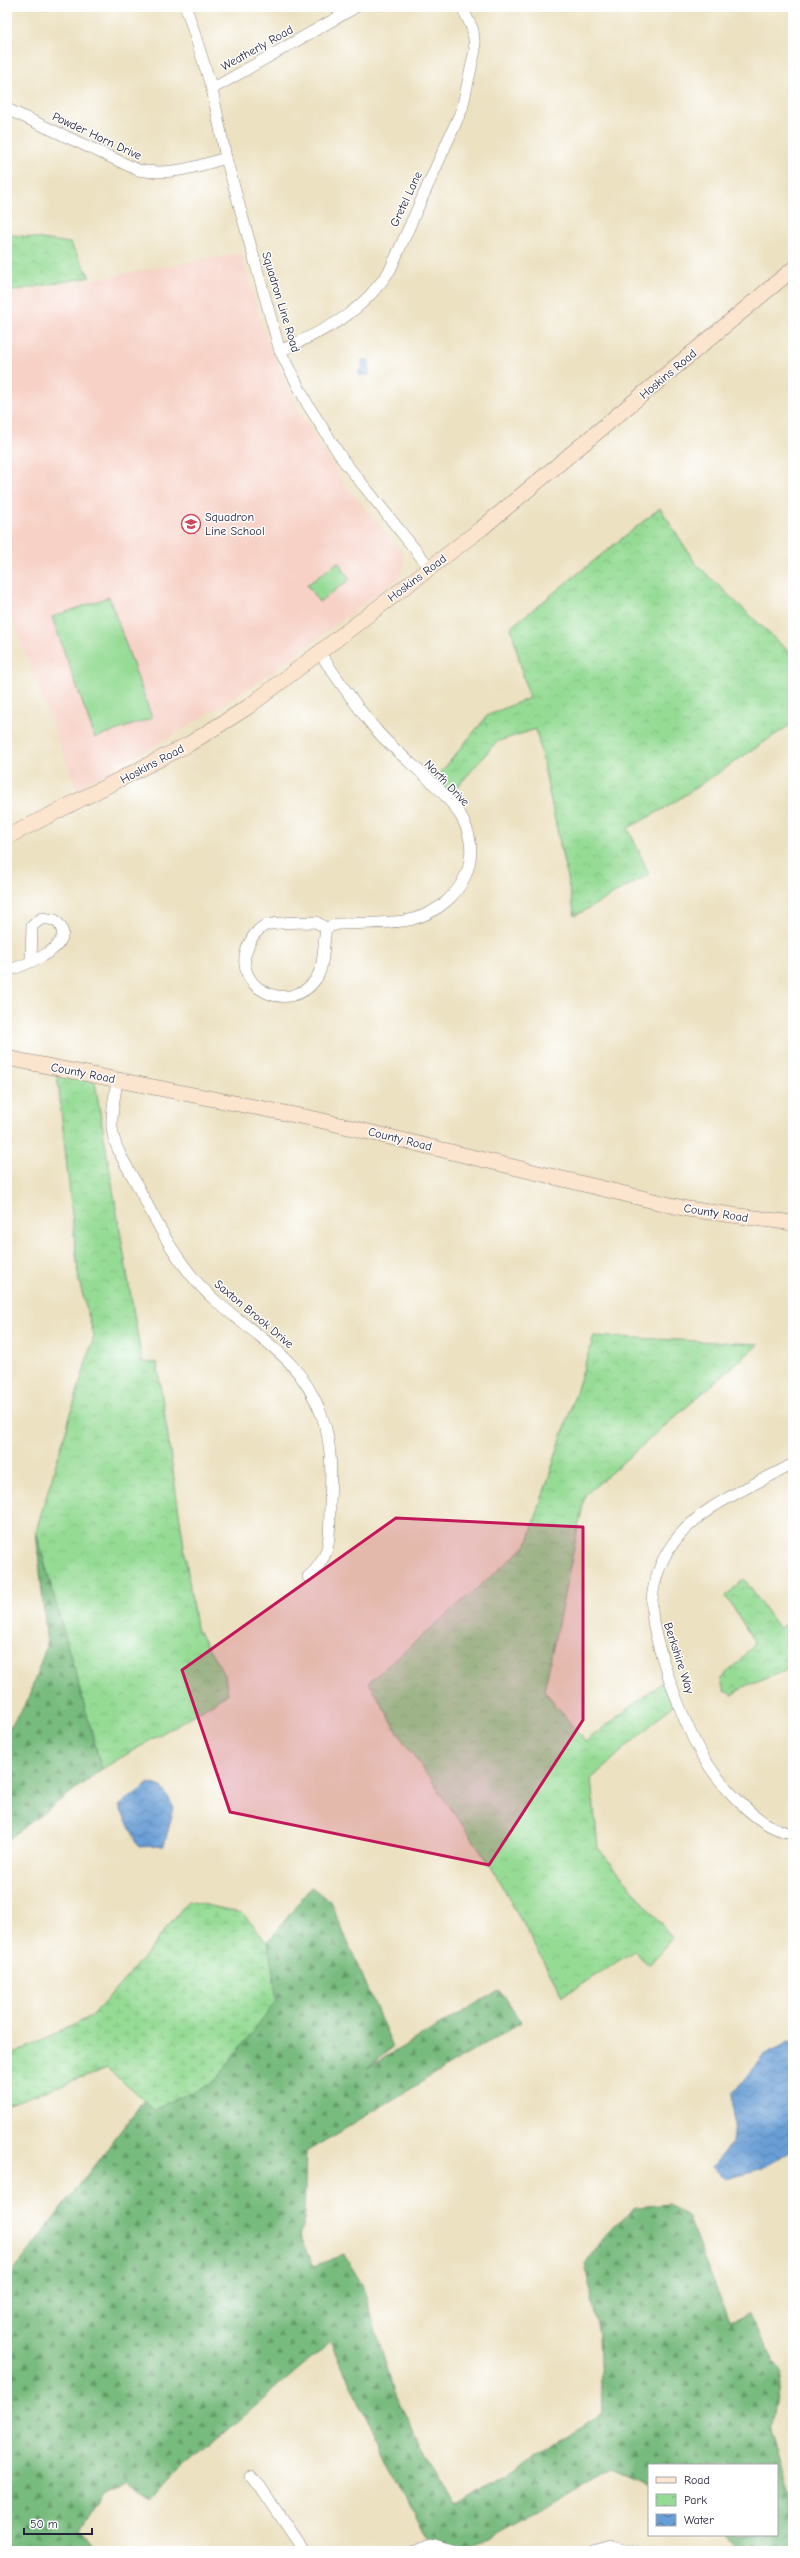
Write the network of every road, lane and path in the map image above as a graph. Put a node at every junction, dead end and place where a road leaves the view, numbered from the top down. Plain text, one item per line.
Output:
1 (186, 7) edge
2 (356, 7) edge
3 (462, 7) edge
4 (212, 89) junction
5 (7, 109) edge
6 (226, 158) junction
7 (793, 269) edge
8 (280, 351) junction
9 (430, 568) junction
10 (319, 652) junction
11 (7, 837) edge
12 (326, 928) junction
13 (31, 961) dead end
14 (7, 971) edge
15 (7, 1058) edge
16 (117, 1080) junction
17 (793, 1223) edge
18 (793, 1464) edge
19 (308, 1577) dead end
20 (793, 1833) edge
21 (252, 2477) dead end
22 (304, 2551) edge
23 (414, 2551) edge
24 (454, 2551) edge
25 (595, 2551) edge
26 (636, 2551) edge

1 - 4 street, Squadron Line Road
2 - 4 street, Weatherly Road
3 - 8 street, Gretel Lane
4 - 6 street, Squadron Line Road
5 - 6 street, Powder Horn Drive
6 - 8 street, Squadron Line Road
7 - 9 street, Hoskins Road
8 - 9 street, Squadron Line Road
9 - 10 street, Hoskins Road
10 - 11 street, Hoskins Road
10 - 12 street, North Drive
12 - 12 street, North Drive
13 - 14 street
15 - 16 street, County Road
16 - 17 street, County Road
16 - 19 street, Saxton Brook Drive
18 - 20 street, Berkshire Way
21 - 22 street
23 - 24 street
25 - 26 street

